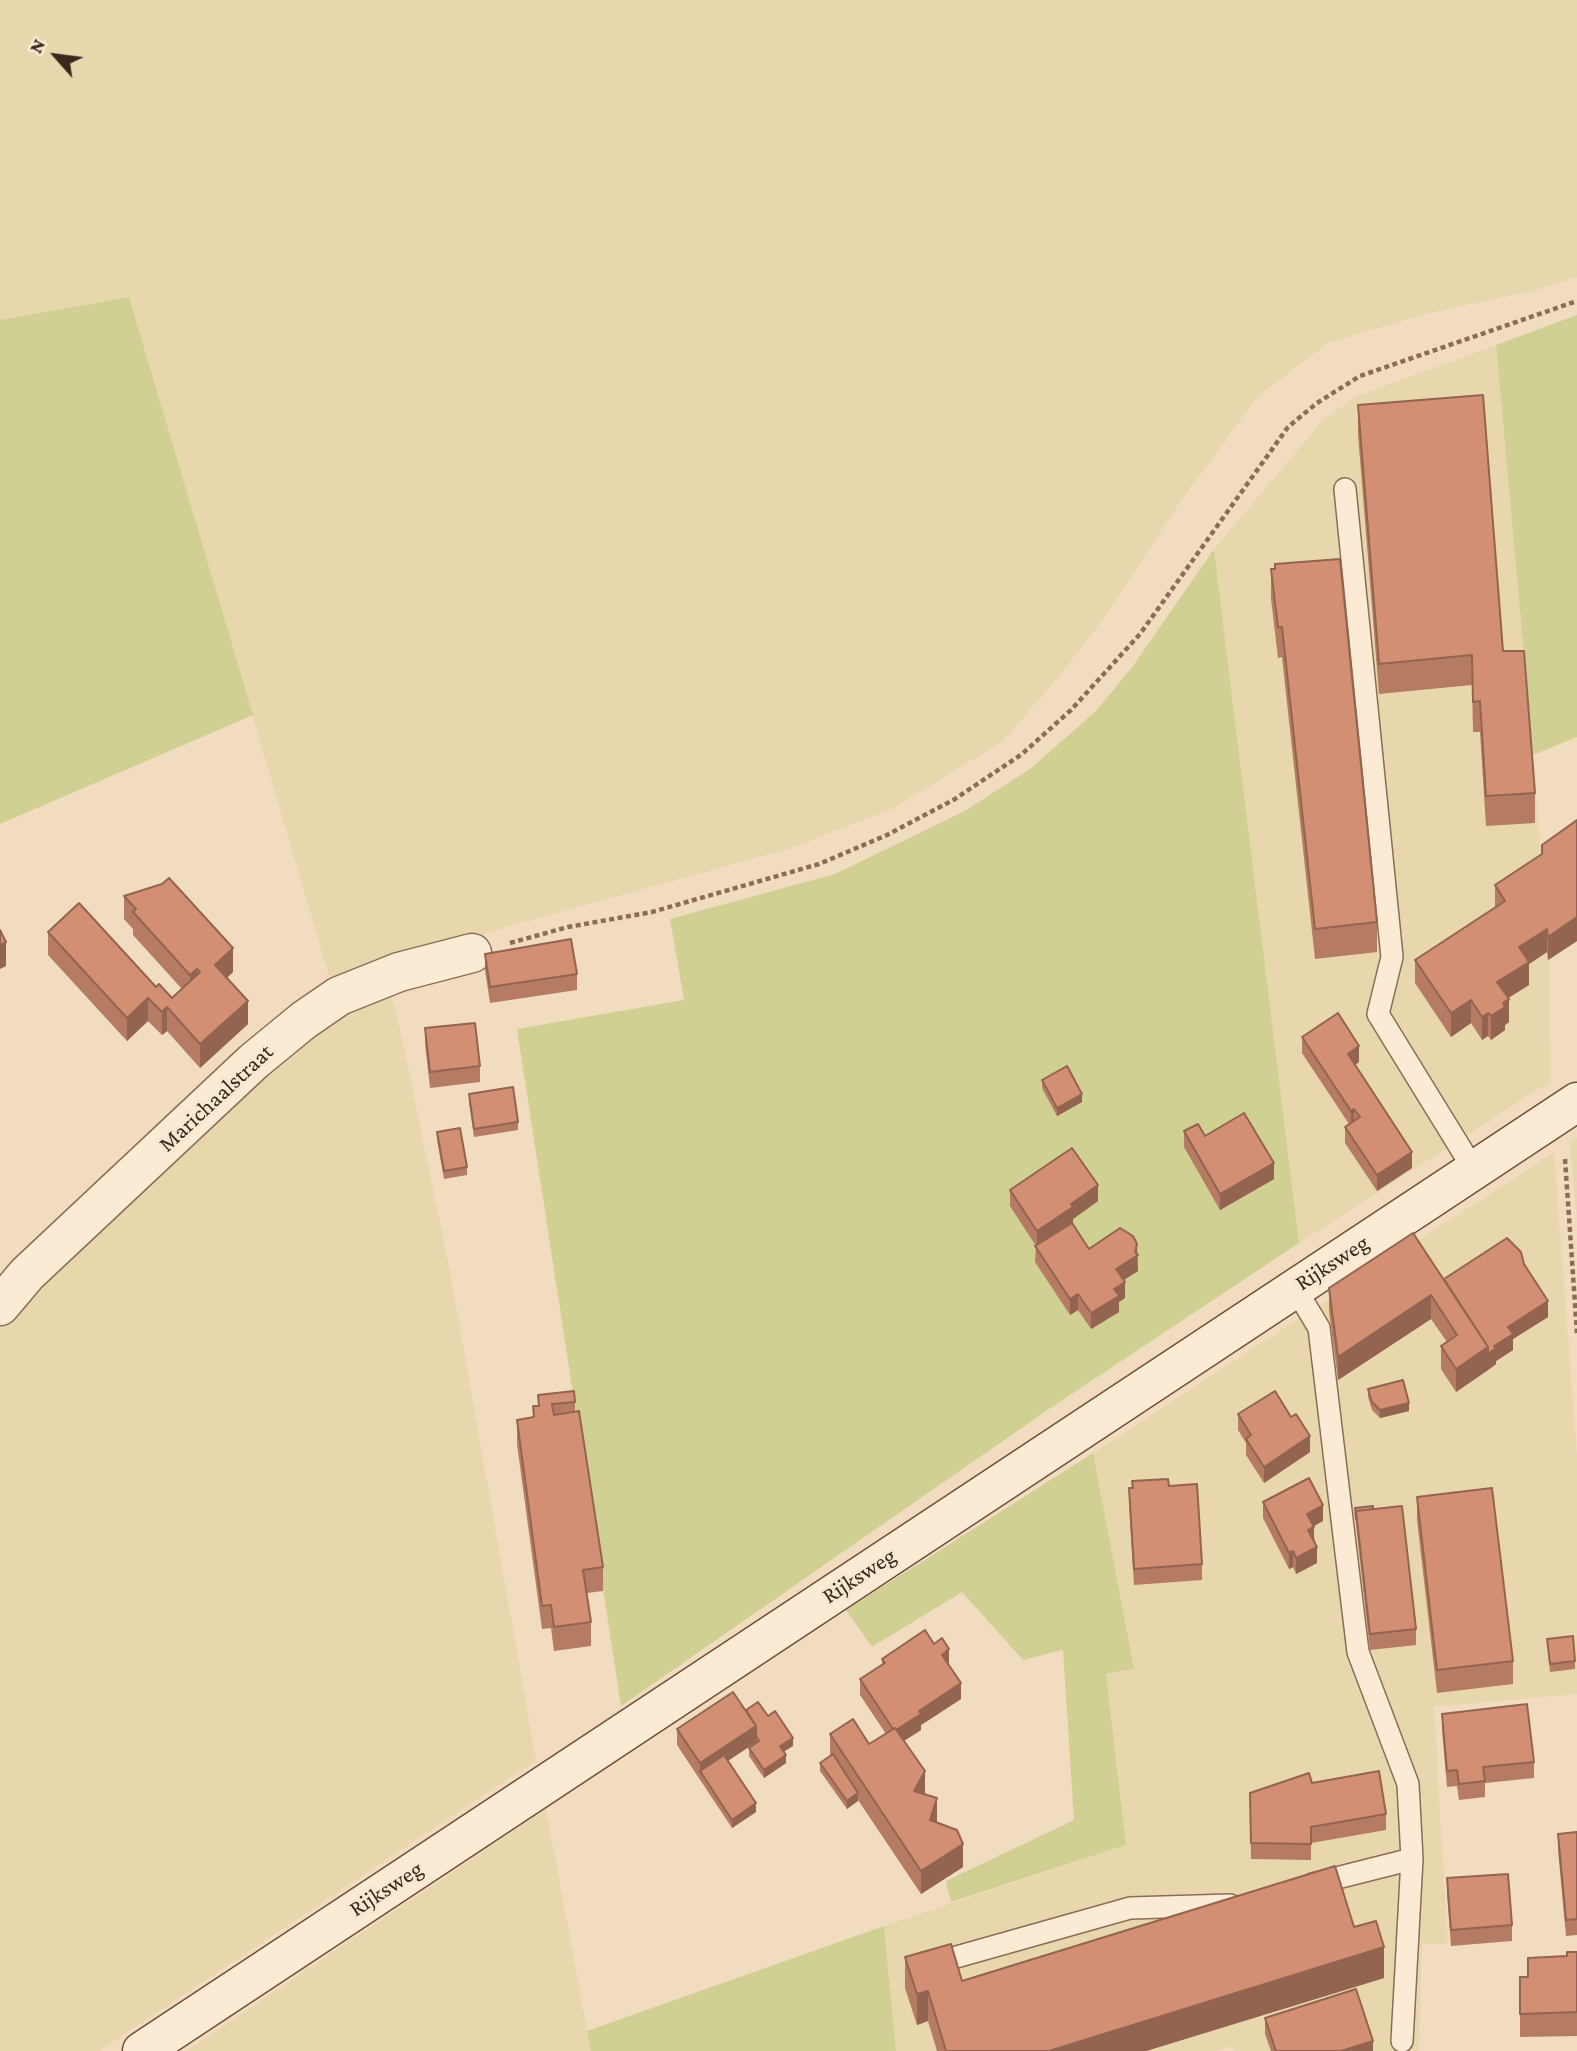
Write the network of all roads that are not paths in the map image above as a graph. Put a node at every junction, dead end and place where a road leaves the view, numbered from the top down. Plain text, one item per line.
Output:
1 (1345, 489) dead end
2 (472, 953) road end
3 (1563, 1111) edge
4 (1474, 1170) junction
5 (1295, 1288) junction
6 (0, 1306) edge
7 (1412, 1859) junction
8 (1293, 1889) edge
9 (1253, 1899) edge
10 (910, 1970) edge
11 (1402, 2040) dead end
12 (142, 2051) edge

1 - 4 lane
2 - 6 main road, Marichaalstraat
3 - 4 main road, Rijksweg
4 - 5 main road, Rijksweg
5 - 7 lane
5 - 12 main road, Rijksweg
7 - 8 lane
7 - 11 lane
9 - 10 lane

